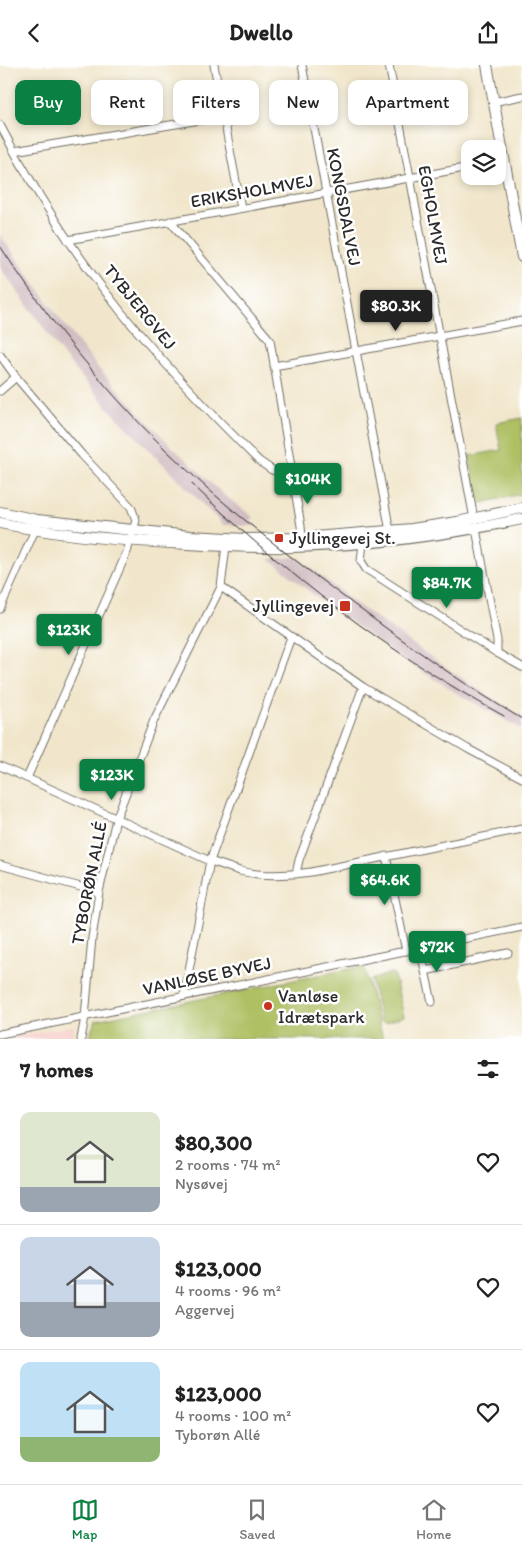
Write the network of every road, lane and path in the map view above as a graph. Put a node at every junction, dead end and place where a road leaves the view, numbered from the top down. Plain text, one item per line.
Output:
1 (214, 65) edge
2 (302, 65) edge
3 (390, 65) edge
4 (486, 65) edge
5 (217, 80) edge
6 (522, 96) edge
7 (493, 101) junction
8 (173, 124) edge
9 (0, 125) edge
10 (226, 125) edge
11 (498, 140) edge
12 (14, 151) junction
13 (461, 169) edge
14 (411, 177) junction
15 (506, 184) edge
16 (326, 193) junction
17 (241, 208) junction
18 (170, 221) junction
19 (68, 240) junction
20 (522, 257) edge
21 (522, 321) edge
22 (440, 335) junction
23 (357, 351) junction
24 (0, 355) edge
25 (274, 366) junction
26 (16, 377) junction
27 (0, 391) edge
28 (292, 474) junction
29 (522, 508) edge
30 (0, 512) edge
31 (522, 519) edge
32 (0, 523) edge
33 (475, 524) junction
34 (35, 530) junction
35 (133, 530) junction
36 (390, 531) junction
37 (302, 538) junction
38 (130, 542) junction
39 (362, 543) junction
40 (226, 546) junction
41 (221, 587) junction
42 (0, 609) edge
43 (292, 637) junction
44 (496, 653) junction
45 (522, 667) edge
46 (363, 687) junction
47 (0, 765) edge
48 (27, 778) junction
49 (522, 778) edge
50 (116, 819) junction
51 (522, 829) edge
52 (386, 856) junction
53 (210, 861) junction
54 (0, 865) edge
55 (296, 874) junction
56 (99, 892) junction
57 (522, 927) edge
58 (420, 948) junction
59 (406, 951) junction
60 (508, 953) dead end
61 (425, 971) junction
62 (184, 996) junction
63 (432, 1003) dead end
64 (85, 1017) junction
65 (0, 1034) edge
66 (81, 1039) edge

1 - 5 street
2 - 16 street, KONGSDALVEJ
3 - 14 street, EGHOLMVEJ
4 - 7 street
6 - 7 street
7 - 11 street
8 - 12 street
9 - 12 street, TYBJERGVEJ
10 - 17 street
12 - 19 street, TYBJERGVEJ
13 - 14 street, ERIKSHOLMVEJ
14 - 16 street, ERIKSHOLMVEJ
14 - 22 street, EGHOLMVEJ
15 - 20 street
16 - 17 street, ERIKSHOLMVEJ
16 - 23 street, KONGSDALVEJ
17 - 18 street, ERIKSHOLMVEJ
18 - 19 street, ERIKSHOLMVEJ
18 - 25 street
19 - 28 street, TYBJERGVEJ
21 - 22 street
22 - 23 street
22 - 33 street, EGHOLMVEJ
23 - 25 street
23 - 36 street, KONGSDALVEJ
24 - 26 street
25 - 28 street
26 - 27 street
26 - 35 street
28 - 37 street
29 - 33 street
30 - 35 street
31 - 33 street
32 - 34 street
33 - 36 street
33 - 39 street
33 - 44 street, EGHOLMVEJ
34 - 38 street
34 - 42 street
35 - 37 street
35 - 38 street
36 - 37 street
38 - 40 street
38 - 48 street
39 - 40 street
39 - 44 street
40 - 41 street, TYBORØN ALLÉ
41 - 43 street
41 - 50 street, TYBORØN ALLÉ
43 - 46 street
43 - 53 street
44 - 45 street
46 - 49 street
46 - 55 street
47 - 48 street
48 - 50 street
50 - 53 street
50 - 56 street, TYBORØN ALLÉ
51 - 52 street
52 - 55 street
52 - 59 street
53 - 55 street
53 - 62 street
54 - 56 street
56 - 64 street, TYBORØN ALLÉ
57 - 58 street, VANLØSE BYVEJ
58 - 59 street, VANLØSE BYVEJ
58 - 61 street
59 - 62 street, VANLØSE BYVEJ
60 - 61 street
61 - 63 street
62 - 64 street, VANLØSE BYVEJ
64 - 65 street, VANLØSE BYVEJ
64 - 66 street, TYBORØN ALLÉ

